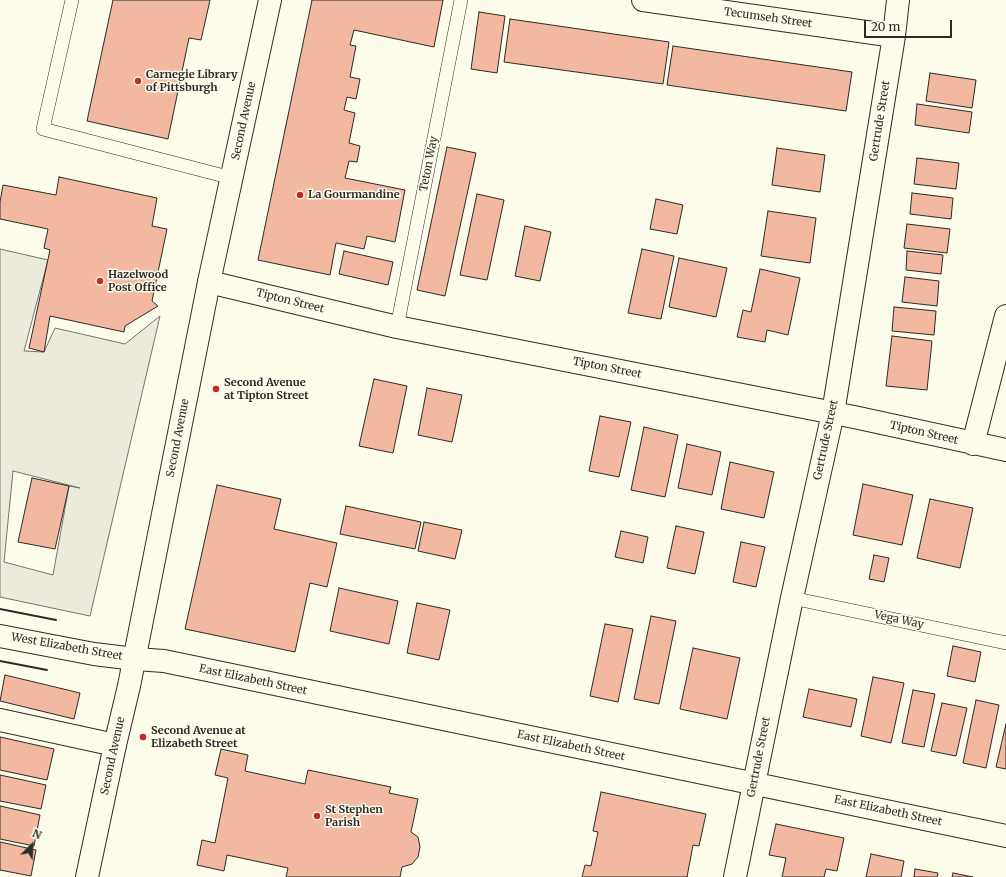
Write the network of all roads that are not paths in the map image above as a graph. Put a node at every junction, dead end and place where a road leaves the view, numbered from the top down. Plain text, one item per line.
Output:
1 (72, 0) edge
2 (270, 0) edge
3 (461, 0) edge
4 (643, 0) edge
5 (898, 0) edge
6 (894, 36) junction
7 (232, 178) junction
8 (209, 282) junction
9 (1006, 316) edge
10 (397, 327) junction
11 (833, 413) junction
12 (974, 444) junction
13 (1006, 450) edge
14 (792, 598) junction
15 (0, 636) edge
16 (1006, 643) edge
17 (135, 658) junction
18 (0, 720) edge
19 (115, 745) junction
20 (754, 784) junction
21 (1006, 836) edge
22 (88, 877) edge
23 (735, 877) edge

1 - 7 lane
2 - 7 street, Second Avenue
3 - 10 lane, Teton Way
4 - 6 street, Tecumseh Street
5 - 6 street, Gertrude Street
6 - 11 street, Gertrude Street
7 - 8 street, Second Avenue
8 - 10 street, Tipton Street
8 - 17 street, Second Avenue
9 - 12 street
10 - 11 street, Tipton Street
11 - 12 street, Tipton Street
11 - 14 street, Gertrude Street
12 - 13 street, Tipton Street
14 - 16 lane, Vega Way
14 - 20 street, Gertrude Street
15 - 17 street, West Elizabeth Street
17 - 19 street, Second Avenue
17 - 20 street, East Elizabeth Street
18 - 19 street
19 - 22 street, Second Avenue
20 - 21 street, East Elizabeth Street
20 - 23 street, Gertrude Street

